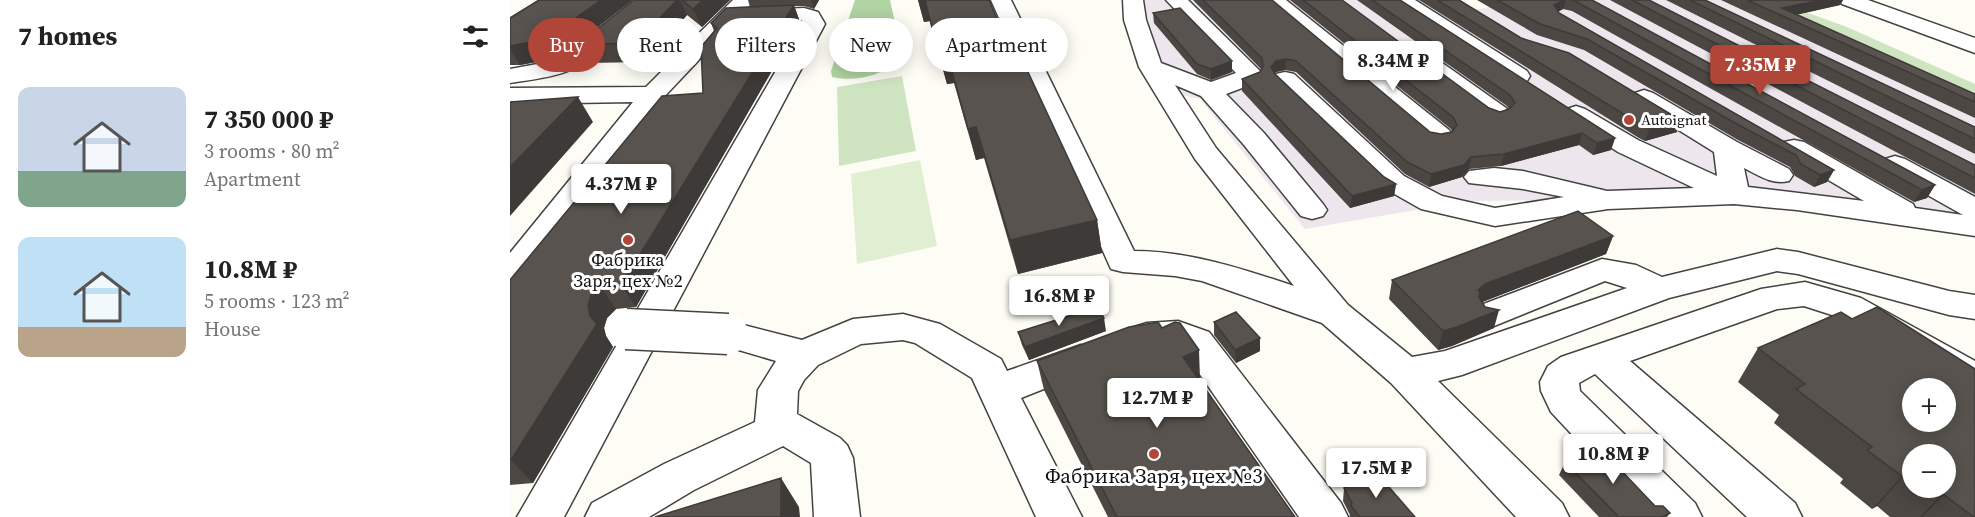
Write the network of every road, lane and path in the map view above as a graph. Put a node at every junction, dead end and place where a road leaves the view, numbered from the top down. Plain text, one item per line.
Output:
1 (1001, 0) edge
2 (1132, 0) edge
3 (1176, 0) edge
4 (1273, 0) edge
5 (1401, 0) edge
6 (1849, 0) edge
7 (736, 8) edge
8 (1975, 46) edge
9 (1405, 47) edge
10 (1151, 67) junction
11 (532, 72) edge
12 (510, 76) edge
13 (1285, 79) dead end
14 (1626, 88) edge
15 (1210, 91) junction
16 (653, 94) junction
17 (510, 96) edge
18 (1497, 114) edge
19 (1770, 134) edge
20 (1439, 136) edge
21 (1727, 148) junction
22 (1874, 153) edge
23 (1779, 175) dead end
24 (1479, 177) dead end
25 (1734, 195) junction
26 (1608, 200) junction
27 (1975, 208) edge
28 (1312, 210) dead end
29 (1917, 219) junction
30 (1975, 226) edge
31 (510, 275) edge
32 (1659, 289) junction
33 (1975, 307) edge
34 (1335, 314) junction
35 (1494, 314) edge
36 (626, 329) dead end
37 (805, 355) junction
38 (1600, 357) junction
39 (1405, 373) junction
40 (1975, 379) edge
41 (999, 390) junction
42 (775, 431) junction
43 (626, 512) edge
44 (540, 517) edge
45 (837, 517) edge
46 (1059, 517) edge
47 (1325, 517) edge
48 (1546, 517) edge
49 (1679, 517) edge
50 (1779, 517) edge

1 - 34 street
2 - 10 street
3 - 15 street
4 - 20 street
5 - 25 street
6 - 8 street
7 - 16 street
7 - 44 street
9 - 18 street
10 - 15 street
10 - 34 street
11 - 12 street
13 - 26 street
14 - 21 street
15 - 28 street
16 - 17 street
16 - 31 street
19 - 29 street
21 - 23 street
21 - 25 street
22 - 27 street
24 - 26 street
25 - 26 street
25 - 29 street
29 - 30 street
32 - 33 street
32 - 35 street
32 - 39 street
34 - 39 street
36 - 37 street, bridge
37 - 41 street
37 - 42 street
38 - 40 street
38 - 49 street
38 - 50 street
39 - 48 street
41 - 46 street
41 - 47 street
42 - 43 street
42 - 45 street

